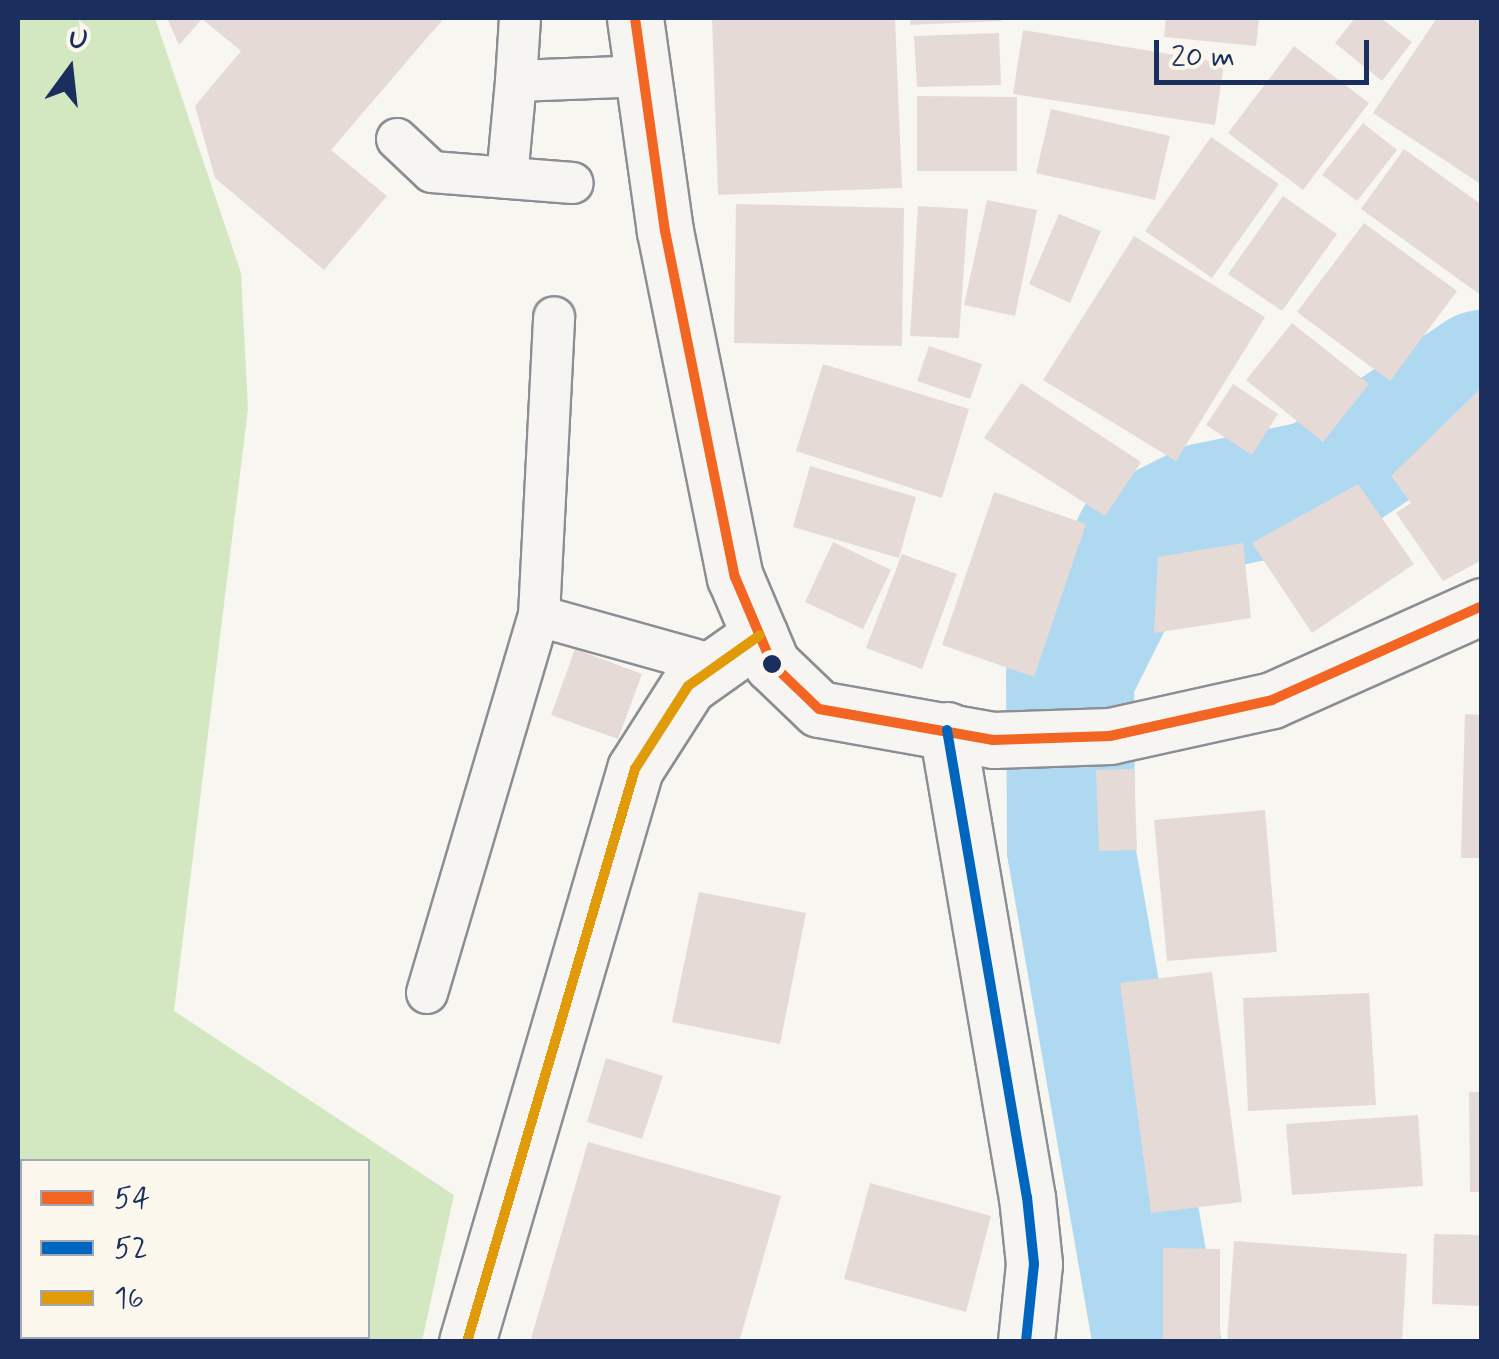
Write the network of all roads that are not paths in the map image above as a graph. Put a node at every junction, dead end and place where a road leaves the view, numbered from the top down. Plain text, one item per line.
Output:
1 (520, 18) edge
2 (635, 18) edge
3 (646, 76) junction
4 (516, 80) junction
5 (397, 140) dead end
6 (507, 178) junction
7 (573, 183) dead end
8 (554, 317) dead end
9 (1482, 606) edge
10 (540, 616) junction
11 (760, 634) junction
12 (714, 665) junction
13 (970, 735) junction
14 (427, 993) dead end
15 (467, 1342) edge
16 (1026, 1342) edge

1 - 4 lane
2 - 3 street
3 - 4 lane
3 - 11 street
4 - 6 lane
5 - 6 lane
6 - 7 lane
8 - 10 lane
9 - 13 street
10 - 12 lane
10 - 14 lane
11 - 12 street
11 - 13 street
12 - 15 street
13 - 16 street

